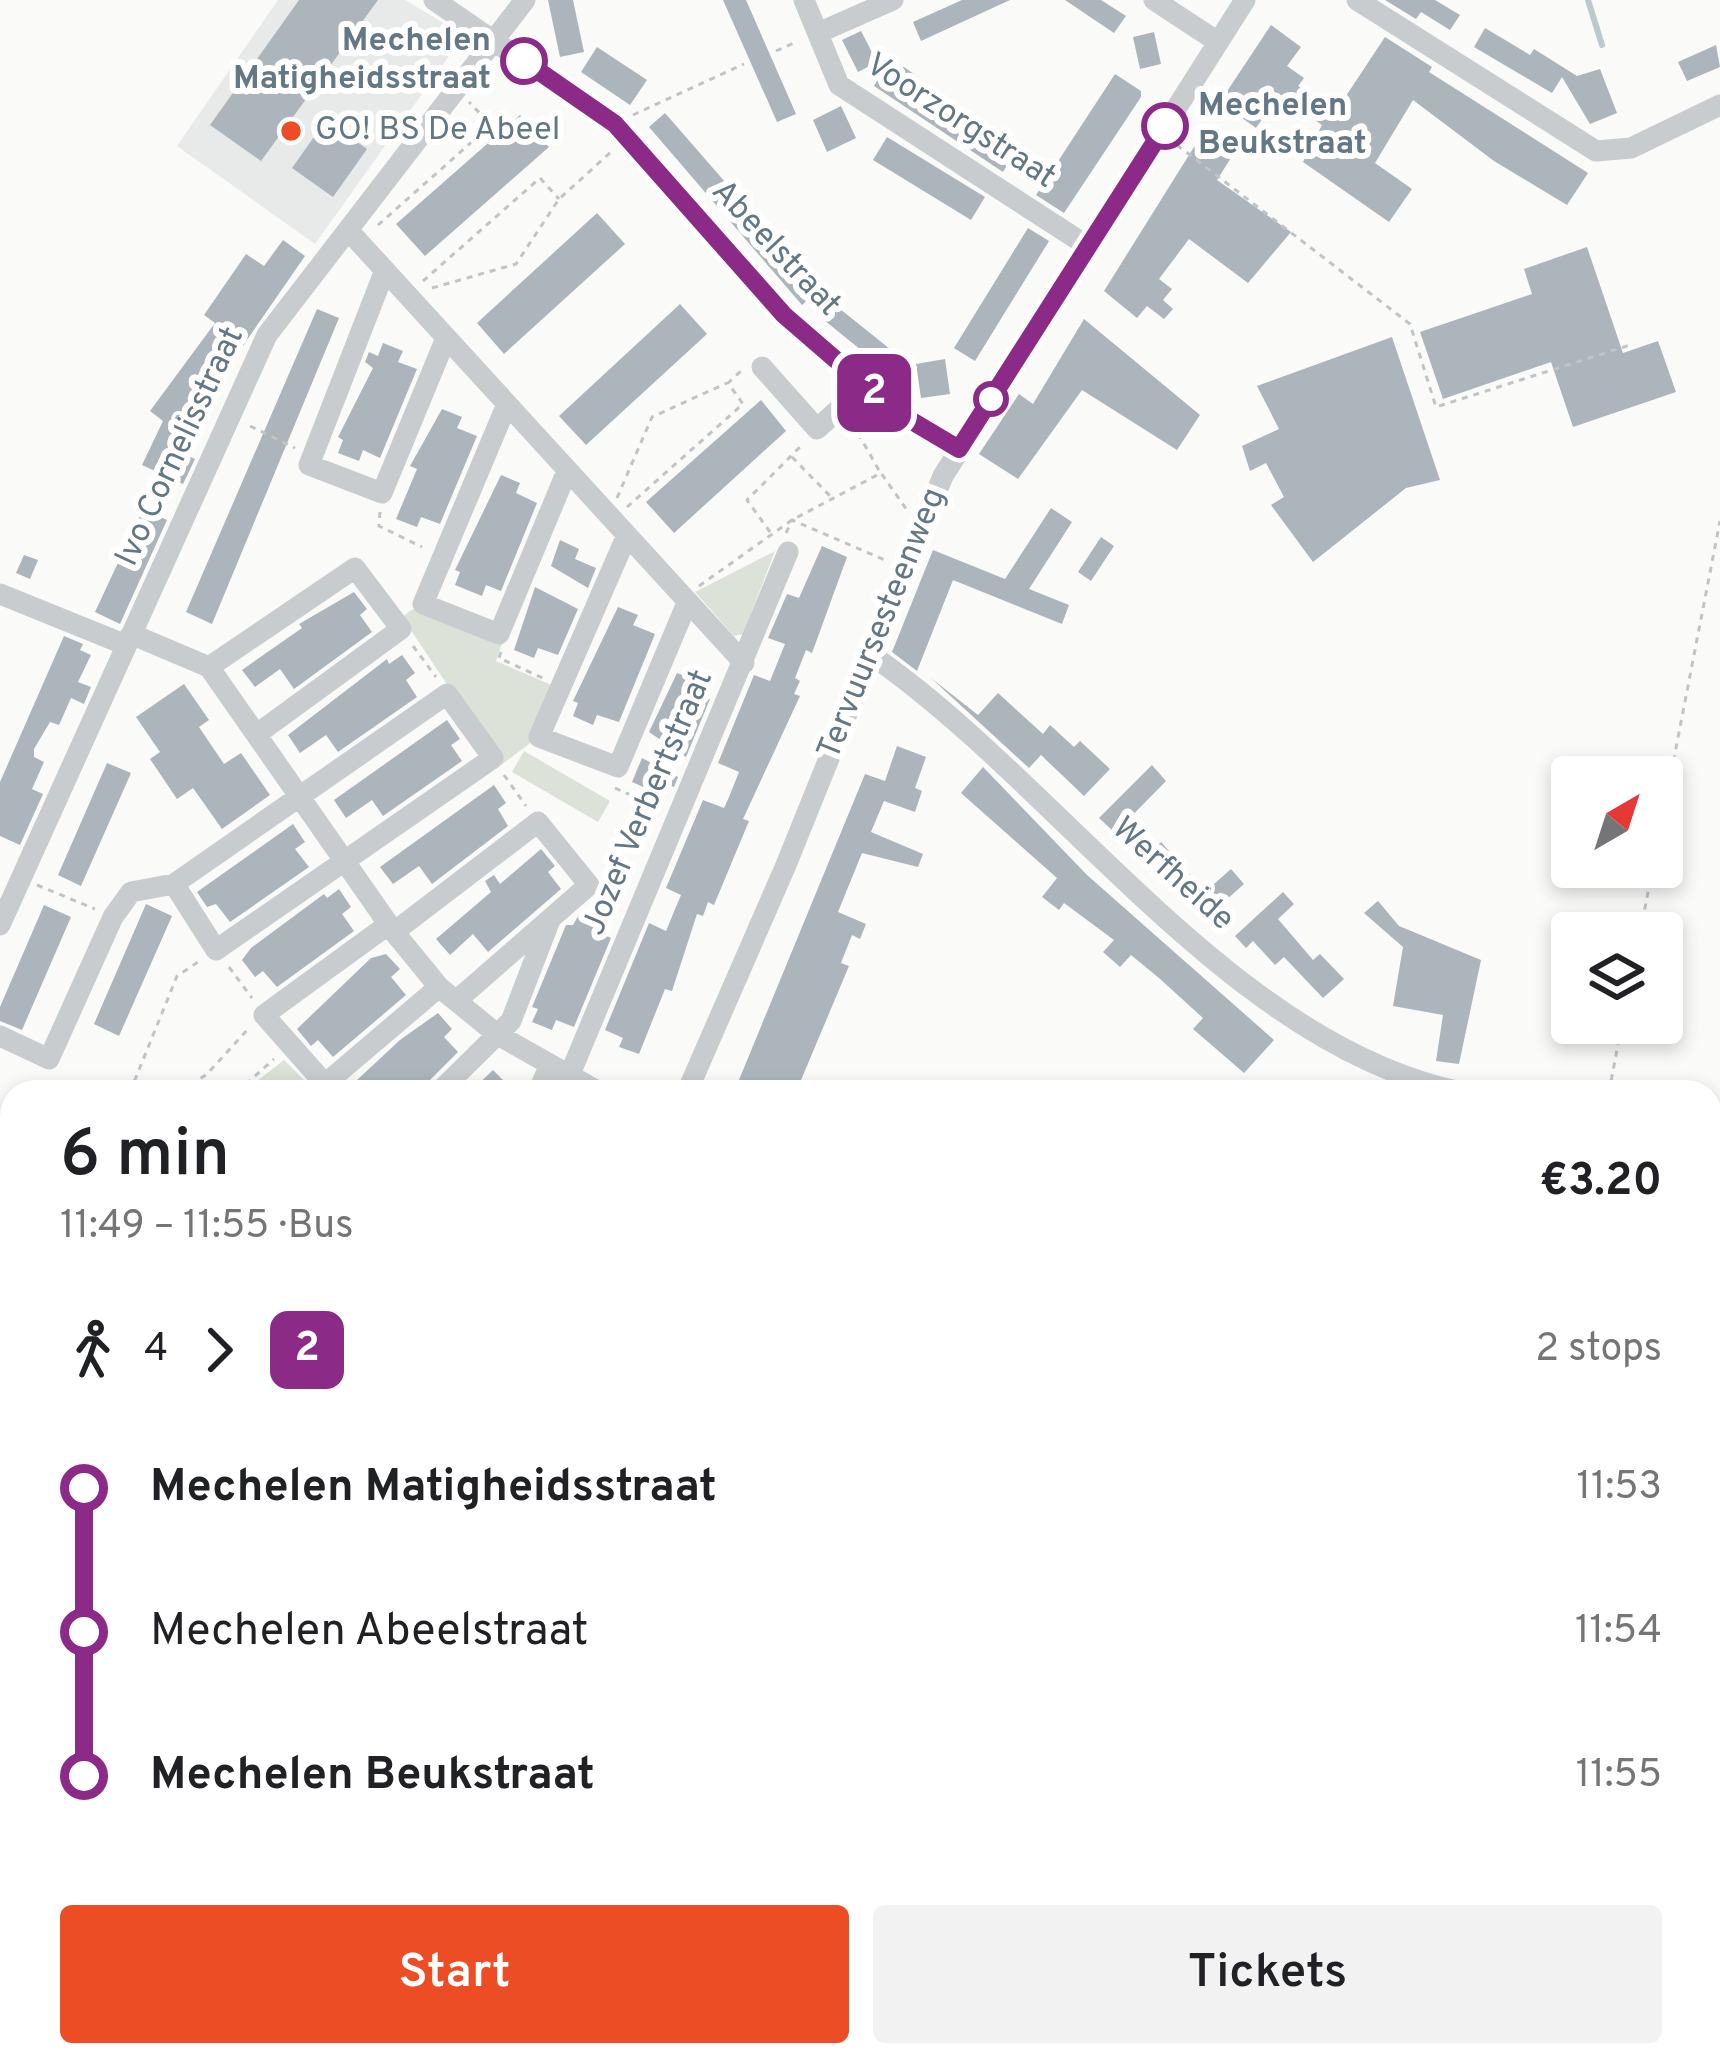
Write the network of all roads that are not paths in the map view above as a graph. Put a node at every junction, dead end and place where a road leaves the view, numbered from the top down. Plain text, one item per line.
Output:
1 (434, 0) edge
2 (525, 0) edge
3 (804, 0) edge
4 (893, 0) edge
5 (1154, 0) edge
6 (1245, 0) edge
7 (1357, 0) edge
8 (818, 33) junction
9 (493, 40) junction
10 (1218, 43) junction
11 (1720, 105) edge
12 (353, 236) junction
13 (1089, 247) junction
14 (386, 271) junction
15 (446, 338) junction
16 (752, 368) road end
17 (872, 391) junction
18 (507, 404) junction
19 (959, 449) junction
20 (567, 470) junction
21 (616, 524) junction
22 (788, 552) road end
23 (0, 594) edge
24 (685, 600) junction
25 (129, 640) junction
26 (870, 654) junction
27 (744, 663) junction
28 (209, 667) junction
29 (257, 734) junction
30 (301, 797) junction
31 (346, 862) junction
32 (174, 884) junction
33 (551, 917) junction
34 (0, 925) edge
35 (391, 928) junction
36 (447, 994) junction
37 (498, 1035) junction
38 (0, 1036) edge
39 (558, 1073) junction
40 (321, 1080) edge
41 (330, 1080) edge
42 (451, 1080) edge
43 (551, 1080) edge
44 (573, 1080) edge
45 (692, 1080) edge
46 (1406, 1080) edge

1 - 9 street, Abeelstraat
2 - 9 street, Ivo Cornelisstraat
3 - 8 street, Voorzorgstraat
4 - 8 street
5 - 10 street
6 - 10 street, Tervuursesteenweg
7 - 11 street
8 - 13 street, Voorzorgstraat
9 - 12 street, Ivo Cornelisstraat
9 - 17 street, Abeelstraat
10 - 13 street, Tervuursesteenweg
12 - 14 street
12 - 25 street, Ivo Cornelisstraat
13 - 19 street, Tervuursesteenweg
14 - 15 street
14 - 15 street
15 - 18 street
16 - 17 street
17 - 19 street, Abeelstraat
18 - 20 street
18 - 20 street
19 - 26 street, Tervuursesteenweg
20 - 21 street
21 - 24 street
21 - 24 street
22 - 27 street, Jozef Verbertstraat
23 - 25 street
24 - 27 street
25 - 28 street
25 - 34 street, Ivo Cornelisstraat
26 - 45 street, Tervuursesteenweg
26 - 46 street, Werfheide
27 - 39 street, Jozef Verbertstraat
28 - 29 street
28 - 29 street
29 - 30 street
30 - 31 street
30 - 31 street
30 - 32 street
31 - 32 street
31 - 35 street
32 - 38 street
33 - 35 street, Jozef Verbertstraat
33 - 36 street, Jozef Verbertstraat
33 - 37 street, Jozef Verbertstraat
35 - 36 street
35 - 40 street, Jozef Verbertstraat
36 - 37 street
36 - 41 street, Jozef Verbertstraat
37 - 39 street
37 - 42 street, Jozef Verbertstraat
39 - 43 street, Jozef Verbertstraat
39 - 44 street

